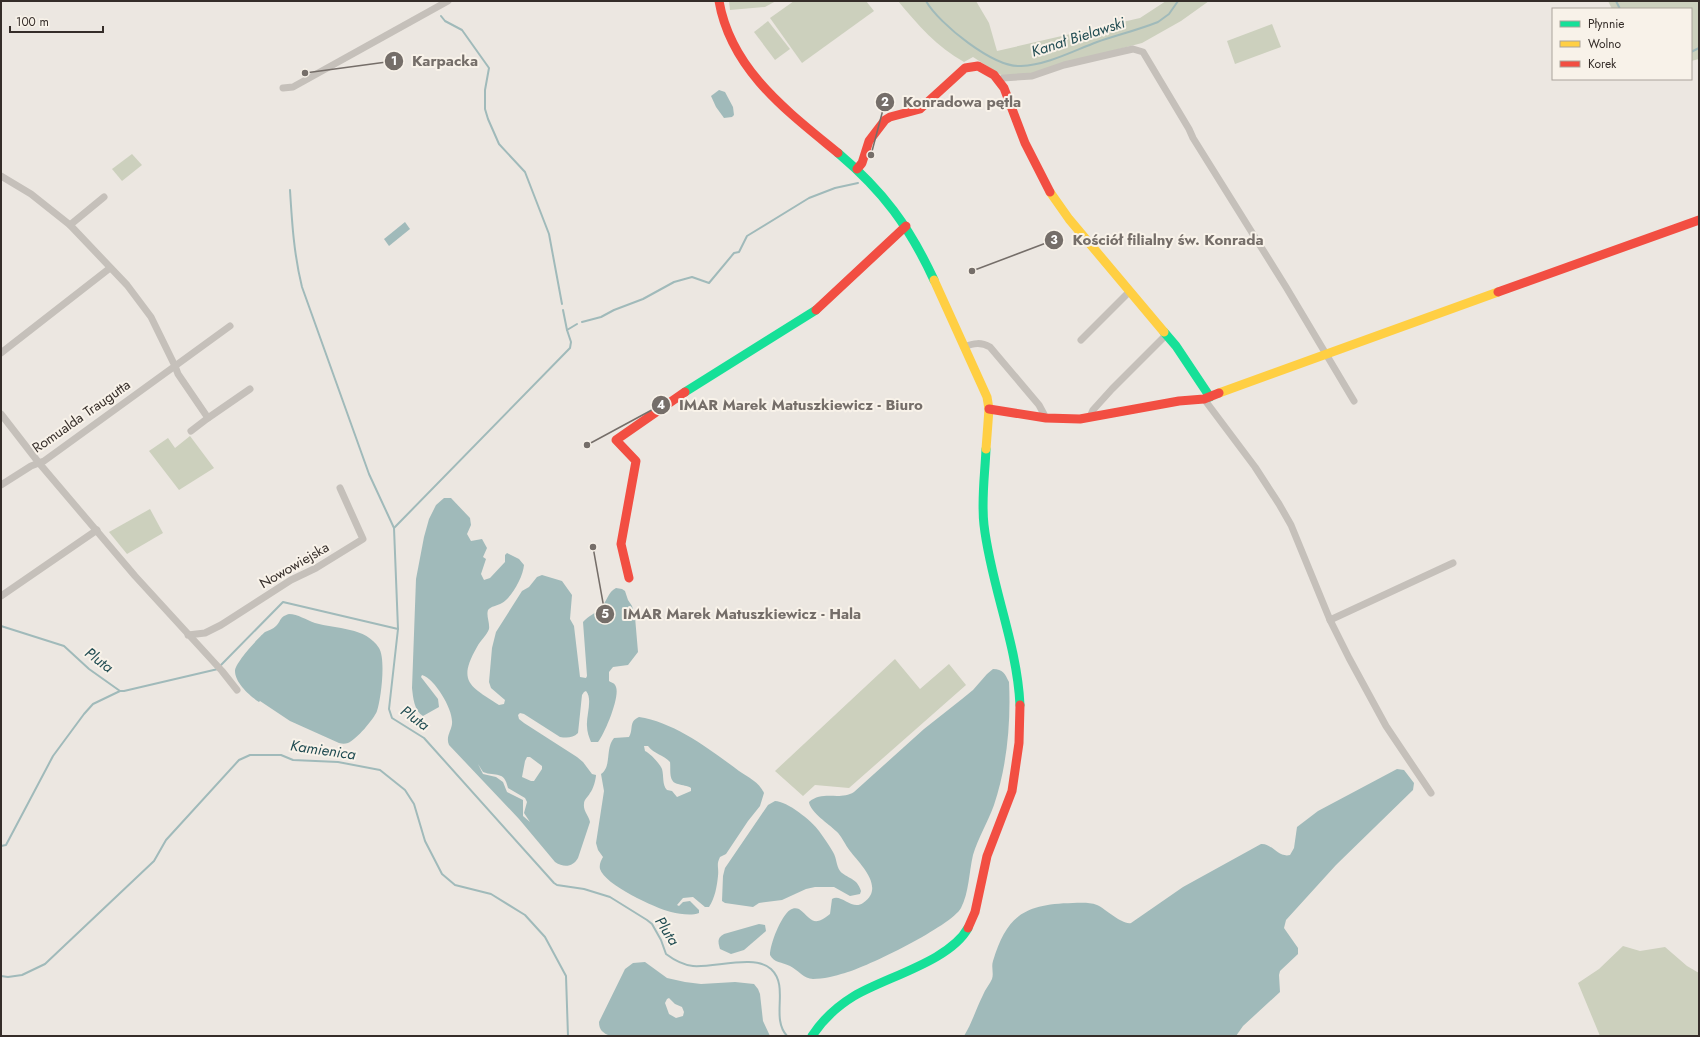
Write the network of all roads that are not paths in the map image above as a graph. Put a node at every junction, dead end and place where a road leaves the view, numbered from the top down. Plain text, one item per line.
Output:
1 (448, 1) edge
2 (719, 1) edge
3 (999, 81) junction
4 (283, 88) dead end
5 (857, 169) junction
6 (1, 176) edge
7 (104, 197) dead end
8 (1699, 220) edge
9 (70, 225) junction
10 (906, 226) junction
11 (110, 268) junction
12 (1130, 291) junction
13 (230, 326) dead end
14 (1166, 334) junction
15 (1081, 340) dead end
16 (964, 347) junction
17 (1, 353) edge
18 (1326, 355) junction
19 (175, 366) junction
20 (250, 389) dead end
21 (1207, 398) junction
22 (1354, 401) dead end
23 (989, 409) junction
24 (1, 414) edge
25 (1090, 417) junction
26 (208, 418) junction
27 (1046, 418) junction
28 (191, 431) dead end
29 (38, 463) junction
30 (1, 486) edge
31 (340, 488) dead end
32 (97, 530) junction
33 (1453, 563) dead end
34 (629, 578) dead end
35 (1, 596) edge
36 (1330, 620) junction
37 (188, 635) junction
38 (237, 690) dead end
39 (1431, 793) dead end
40 (812, 1036) edge

1 - 4 street
2 - 5 street
3 - 5 street
3 - 12 street
3 - 18 street
5 - 10 street
6 - 9 street
7 - 9 street
8 - 18 street
9 - 11 street
10 - 16 street
10 - 34 street
11 - 17 street
11 - 19 street
12 - 14 street
12 - 15 street
13 - 19 street, Romualda Traugutta
14 - 21 street
14 - 25 street
16 - 23 street
16 - 27 street
18 - 21 street
18 - 22 street
19 - 26 street
19 - 29 street, Romualda Traugutta
20 - 26 street
21 - 25 street
21 - 36 street
23 - 27 street
23 - 40 street
24 - 29 street
25 - 27 street
26 - 28 street
29 - 30 street, Romualda Traugutta
29 - 32 street
31 - 37 street, Nowowiejska
32 - 35 street
32 - 37 street
33 - 36 street
36 - 39 street
37 - 38 street

